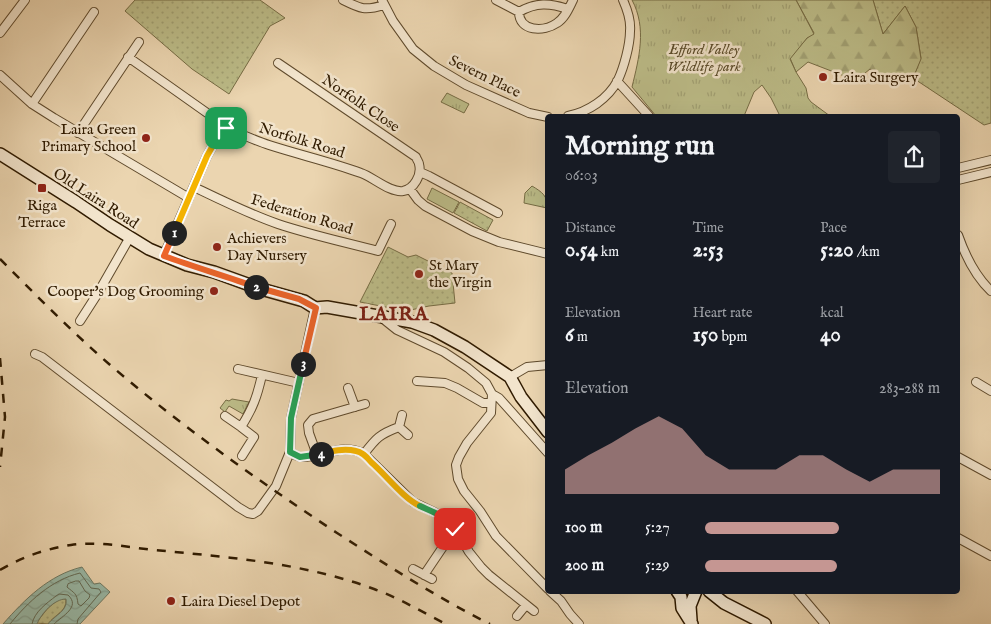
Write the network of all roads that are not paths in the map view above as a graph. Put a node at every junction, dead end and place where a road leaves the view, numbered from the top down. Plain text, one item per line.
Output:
1 (25, 0) edge
2 (343, 0) edge
3 (496, 0) edge
4 (573, 0) edge
5 (623, 0) edge
6 (383, 2) edge
7 (568, 9) junction
8 (94, 12) dead end
9 (519, 12) junction
10 (0, 33) edge
11 (139, 42) dead end
12 (128, 57) junction
13 (278, 63) dead end
14 (0, 75) edge
15 (617, 81) junction
16 (32, 104) junction
17 (579, 114) edge
18 (647, 114) edge
19 (545, 116) edge
20 (222, 127) junction
21 (78, 133) junction
22 (0, 154) edge
23 (991, 160) edge
24 (960, 168) edge
25 (420, 172) junction
26 (991, 172) edge
27 (960, 180) edge
28 (194, 187) junction
29 (410, 188) junction
30 (189, 198) junction
31 (498, 213) dead end
32 (391, 224) dead end
33 (130, 237) junction
34 (960, 239) edge
35 (545, 253) edge
36 (164, 256) junction
37 (991, 291) edge
38 (316, 308) junction
39 (380, 316) junction
40 (80, 321) dead end
41 (35, 354) dead end
42 (545, 365) edge
43 (238, 369) dead end
44 (262, 375) junction
45 (510, 377) junction
46 (417, 381) dead end
47 (976, 382) dead end
48 (298, 383) junction
49 (348, 388) dead end
50 (991, 391) edge
51 (492, 394) junction
52 (491, 403) junction
53 (365, 404) dead end
54 (355, 407) junction
55 (315, 409) dead end
56 (402, 415) dead end
57 (225, 416) dead end
58 (318, 418) junction
59 (399, 427) junction
60 (242, 428) junction
61 (545, 428) edge
62 (408, 435) dead end
63 (545, 450) edge
64 (290, 452) junction
65 (364, 454) junction
66 (316, 455) junction
67 (242, 456) dead end
68 (960, 458) edge
69 (991, 475) edge
70 (455, 529) junction
71 (960, 539) edge
72 (991, 556) edge
73 (413, 568) dead end
74 (424, 575) junction
75 (432, 579) dead end
76 (545, 586) edge
77 (553, 594) edge
78 (688, 594) edge
79 (713, 594) edge
80 (799, 594) edge
81 (724, 602) junction
82 (526, 605) junction
83 (534, 611) dead end
84 (517, 616) dead end
85 (579, 624) edge
86 (692, 624) edge
87 (765, 624) edge
88 (825, 624) edge

1 - 10 street
2 - 6 street
3 - 9 street
4 - 7 street
5 - 15 street
6 - 19 street, Severn Place
7 - 9 street
7 - 9 street
8 - 16 street
11 - 12 street
12 - 20 street, Norfolk Road
12 - 21 street
13 - 25 street, Norfolk Close
14 - 16 street
15 - 17 street
15 - 18 street
16 - 21 street
20 - 28 street
20 - 29 street, Norfolk Road
21 - 30 street
22 - 33 main road, Old Laira Road
23 - 24 street
25 - 29 street
25 - 31 street
26 - 27 street
28 - 30 street
28 - 32 street, Federation Road
29 - 35 street
30 - 36 street
33 - 36 main road, Old Laira Road
33 - 40 street
34 - 37 street
36 - 38 main road, Old Laira Road
38 - 39 main road, Old Laira Road
38 - 48 street
39 - 45 main road, Old Laira Road
39 - 51 street, Old Laira Road
41 - 64 street
42 - 45 street
43 - 44 street
44 - 48 street
44 - 60 street
45 - 61 main road, Old Laira Road
46 - 52 street
47 - 50 street
48 - 64 street
49 - 54 street
51 - 52 street
51 - 63 street, Old Laira Road
52 - 76 street
53 - 54 street
54 - 58 street
55 - 58 street
56 - 59 street
57 - 60 street
58 - 66 street
59 - 62 street
59 - 65 street
60 - 67 street
64 - 66 street
65 - 66 street
65 - 70 street
68 - 69 street
70 - 74 street
70 - 82 street
71 - 72 street
73 - 74 street
74 - 75 street
77 - 85 street
78 - 81 main road
78 - 86 main road
79 - 81 main road
80 - 88 street
81 - 87 main road
82 - 83 street
82 - 84 street

